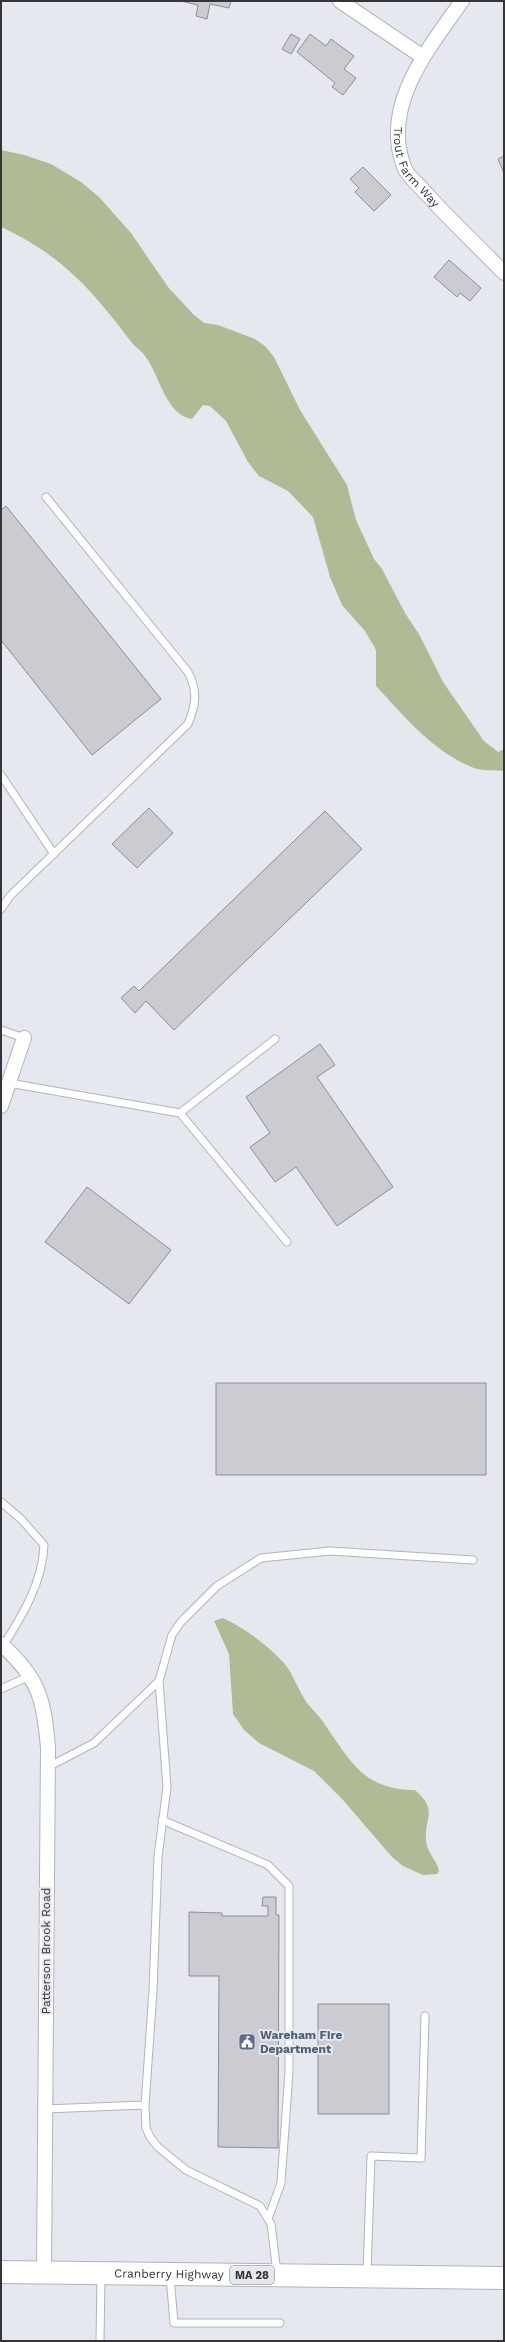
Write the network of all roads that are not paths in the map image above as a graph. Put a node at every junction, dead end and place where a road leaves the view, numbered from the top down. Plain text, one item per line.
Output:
1 (340, 1) edge
2 (462, 1) edge
3 (423, 57) junction
4 (504, 272) edge
5 (46, 497) dead end
6 (1, 775) edge
7 (54, 854) junction
8 (1, 909) edge
9 (1, 1030) edge
10 (24, 1038) joint
11 (275, 1039) dead end
12 (9, 1083) junction
13 (1, 1106) edge
14 (180, 1113) junction
15 (287, 1242) dead end
16 (1, 1502) edge
17 (473, 1560) dead end
18 (2, 1645) edge
19 (30, 1676) junction
20 (159, 1680) junction
21 (1, 1689) edge
22 (48, 1766) junction
23 (162, 1820) junction
24 (425, 2016) dead end
25 (145, 2105) junction
26 (45, 2109) junction
27 (268, 2219) junction
28 (1, 2272) edge
29 (44, 2273) junction
30 (102, 2274) junction
31 (278, 2275) junction
32 (170, 2276) junction
33 (367, 2276) junction
34 (504, 2278) edge
35 (280, 2323) dead end
36 (100, 2341) edge

1 - 3 street
2 - 3 street, Trout Farm Way
3 - 4 street, Trout Farm Way
5 - 7 lane
6 - 7 lane
7 - 8 lane
9 - 10 lane
10 - 12 street
11 - 14 lane
12 - 13 street
12 - 14 lane
14 - 15 lane
16 - 18 lane
17 - 20 lane
18 - 19 street, Patterson Brook Road
19 - 21 lane
19 - 22 street, Patterson Brook Road
20 - 22 lane
20 - 23 lane
22 - 26 street, Patterson Brook Road
23 - 25 lane
23 - 27 lane
24 - 33 lane
25 - 26 lane
25 - 27 lane
26 - 29 street, Patterson Brook Road
27 - 31 lane
28 - 29 main road, Cranberry Highway / MA 28
29 - 30 main road, Cranberry Highway / MA 28
30 - 32 main road, Cranberry Highway / MA 28
30 - 36 lane
31 - 32 main road, Cranberry Highway / MA 28
31 - 33 main road, Cranberry Highway / MA 28
32 - 35 lane
33 - 34 main road, Cranberry Highway / MA 28

